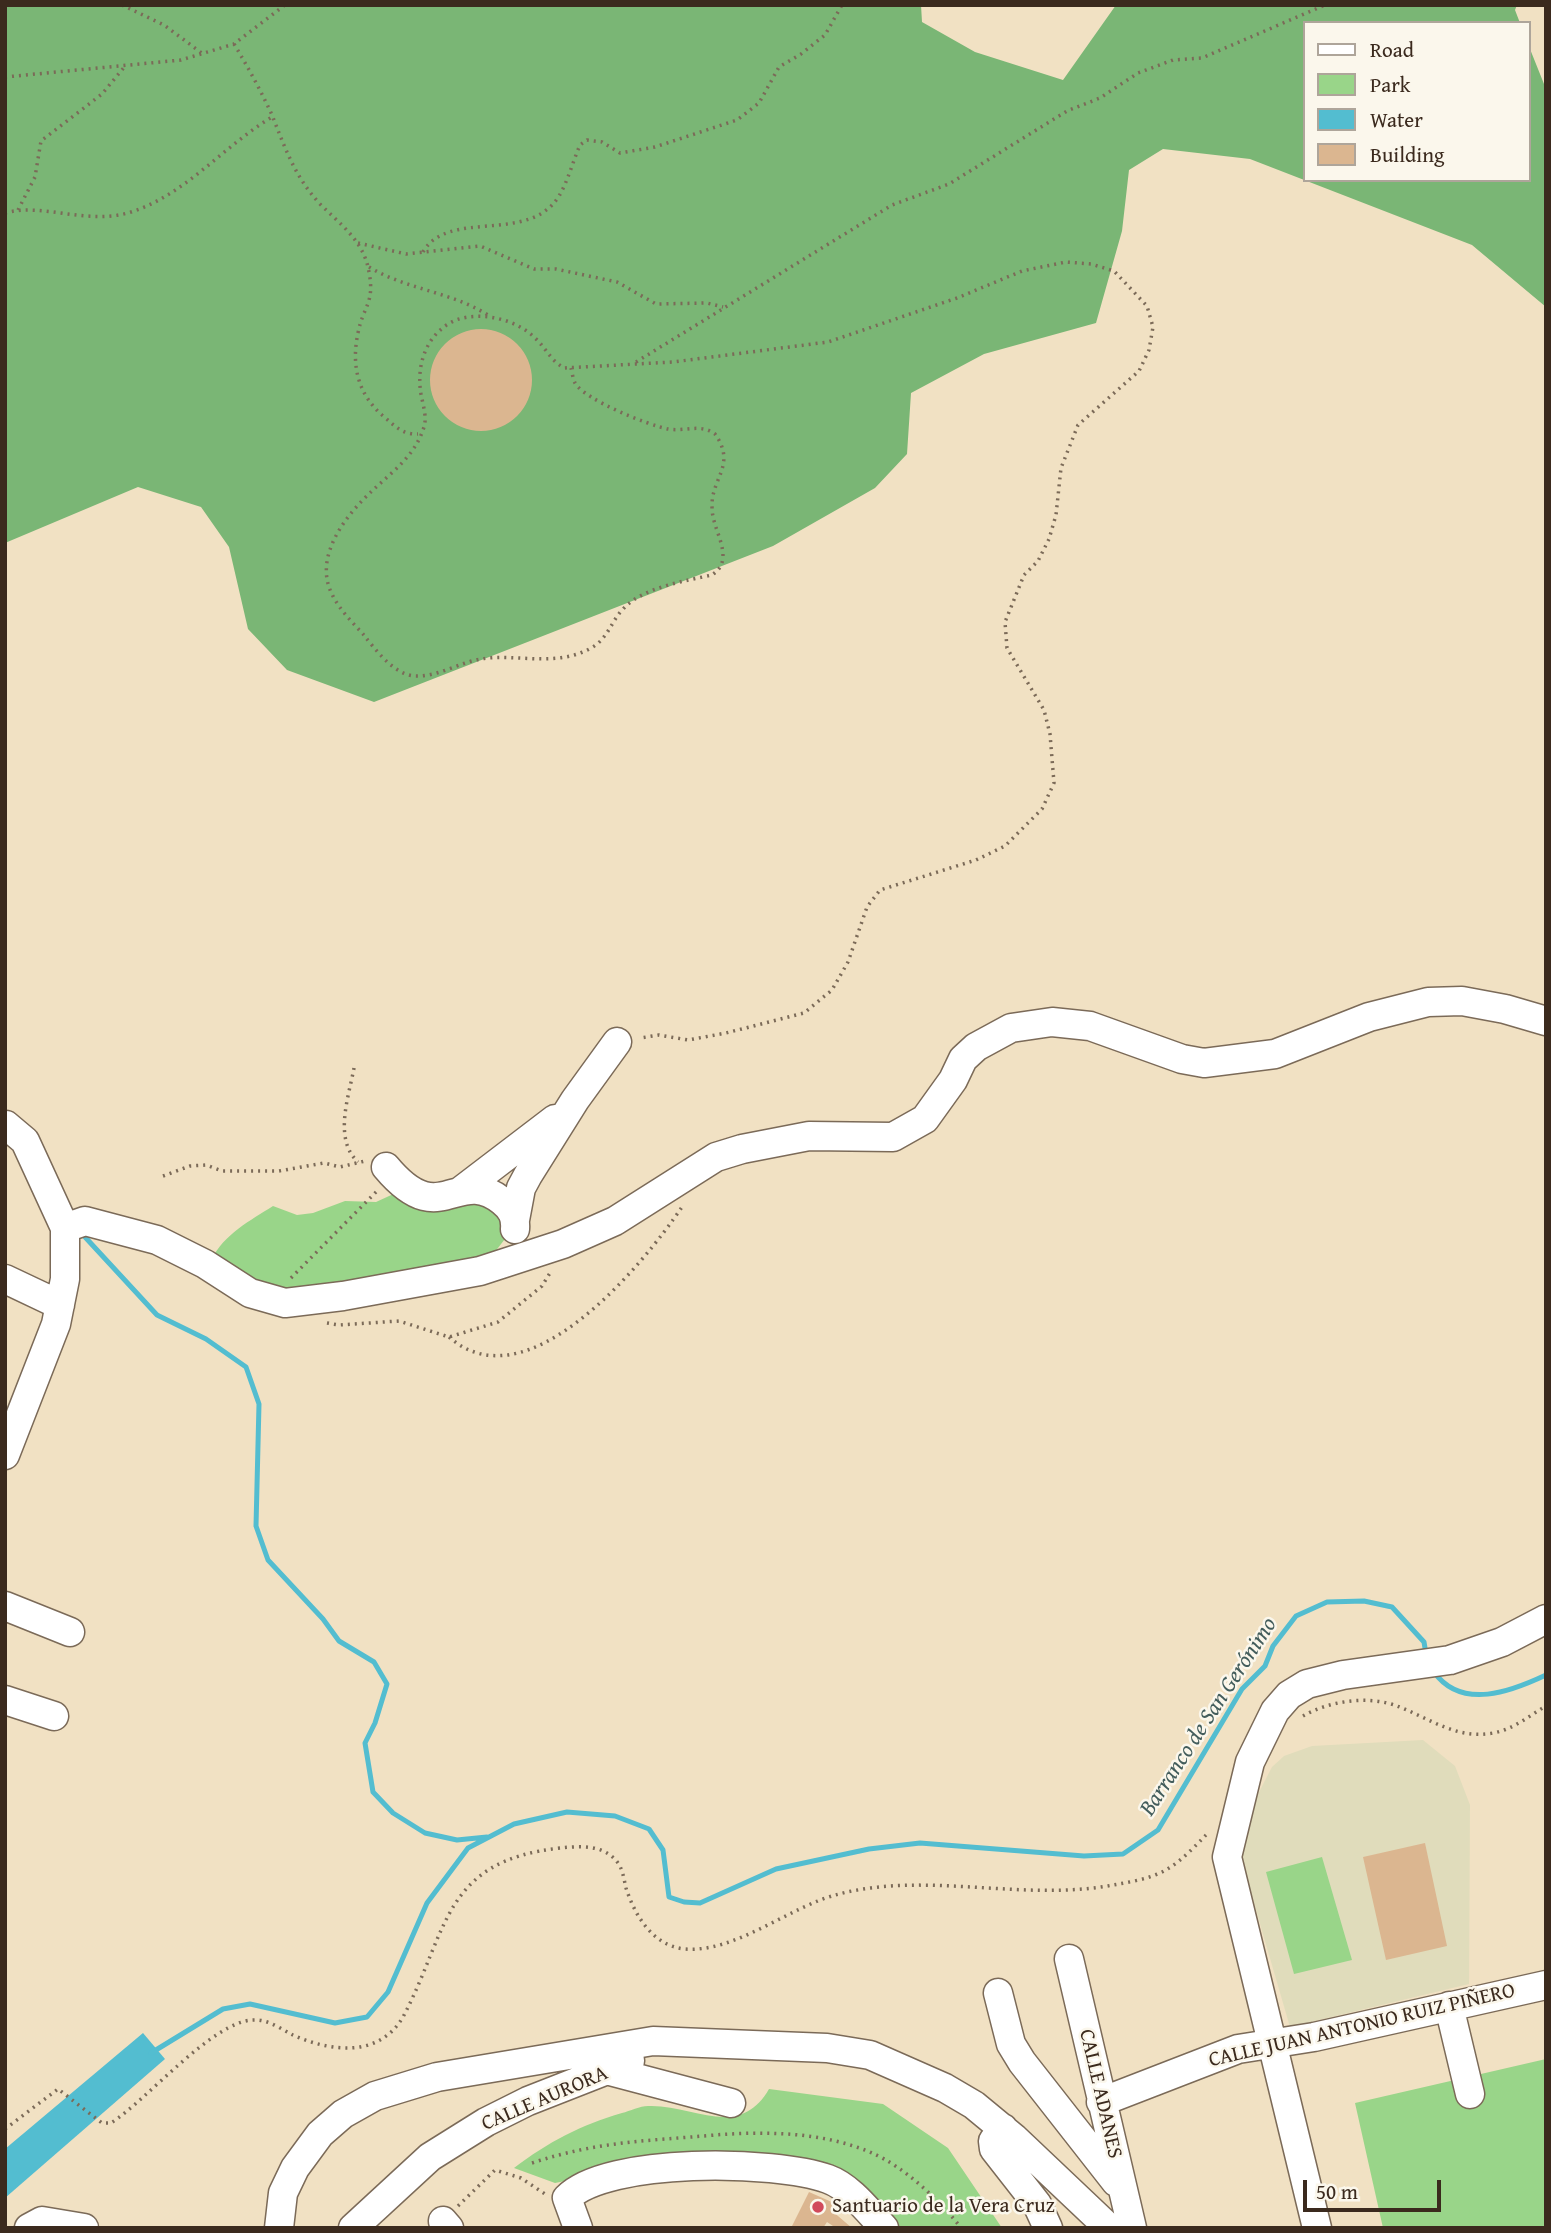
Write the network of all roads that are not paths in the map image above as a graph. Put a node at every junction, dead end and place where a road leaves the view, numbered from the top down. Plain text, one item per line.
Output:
1 (1546, 1021) edge
2 (617, 1042) road end
3 (575, 1100) junction
4 (6, 1125) edge
5 (388, 1170) road end
6 (462, 1190) junction
7 (515, 1220) junction
8 (65, 1228) junction
9 (497, 1266) junction
10 (5, 1279) edge
11 (60, 1305) junction
12 (5, 1455) edge
13 (5, 1605) edge
14 (1546, 1619) edge
15 (70, 1632) dead end
16 (5, 1700) edge
17 (54, 1716) dead end
18 (1069, 1959) dead end
19 (1546, 1985) edge
20 (998, 1993) dead end
21 (1449, 2006) junction
22 (1274, 2043) junction
23 (628, 2046) junction
24 (610, 2071) junction
25 (1470, 2094) dead end
26 (1101, 2102) junction
27 (731, 2103) dead end
28 (1003, 2128) junction
29 (1122, 2190) junction
30 (29, 2228) edge
31 (84, 2228) edge
32 (279, 2228) edge
33 (352, 2228) edge
34 (578, 2228) edge
35 (884, 2228) edge
36 (1048, 2228) edge
37 (1109, 2228) edge
38 (1132, 2228) edge
39 (1317, 2228) edge

1 - 9 street
2 - 3 street
3 - 6 street
3 - 7 street
4 - 8 street
5 - 6 street
6 - 7 street
7 - 9 street
8 - 9 street
8 - 11 street
10 - 11 street
11 - 12 street
13 - 15 street
14 - 22 street
16 - 17 street
18 - 26 street, CALLE ADANES
19 - 21 street, CALLE JUAN ANTONIO RUIZ PIÑERO
20 - 29 street
21 - 22 street, CALLE JUAN ANTONIO RUIZ PIÑERO
21 - 25 street
22 - 26 street, CALLE JUAN ANTONIO RUIZ PIÑERO
22 - 39 street
23 - 24 street, CALLE AURORA
23 - 28 street
23 - 32 street
24 - 27 street
24 - 33 street, CALLE AURORA
26 - 29 street, CALLE ADANES
28 - 36 street
28 - 37 street
29 - 38 street, CALLE ADANES
30 - 31 street
34 - 35 street

